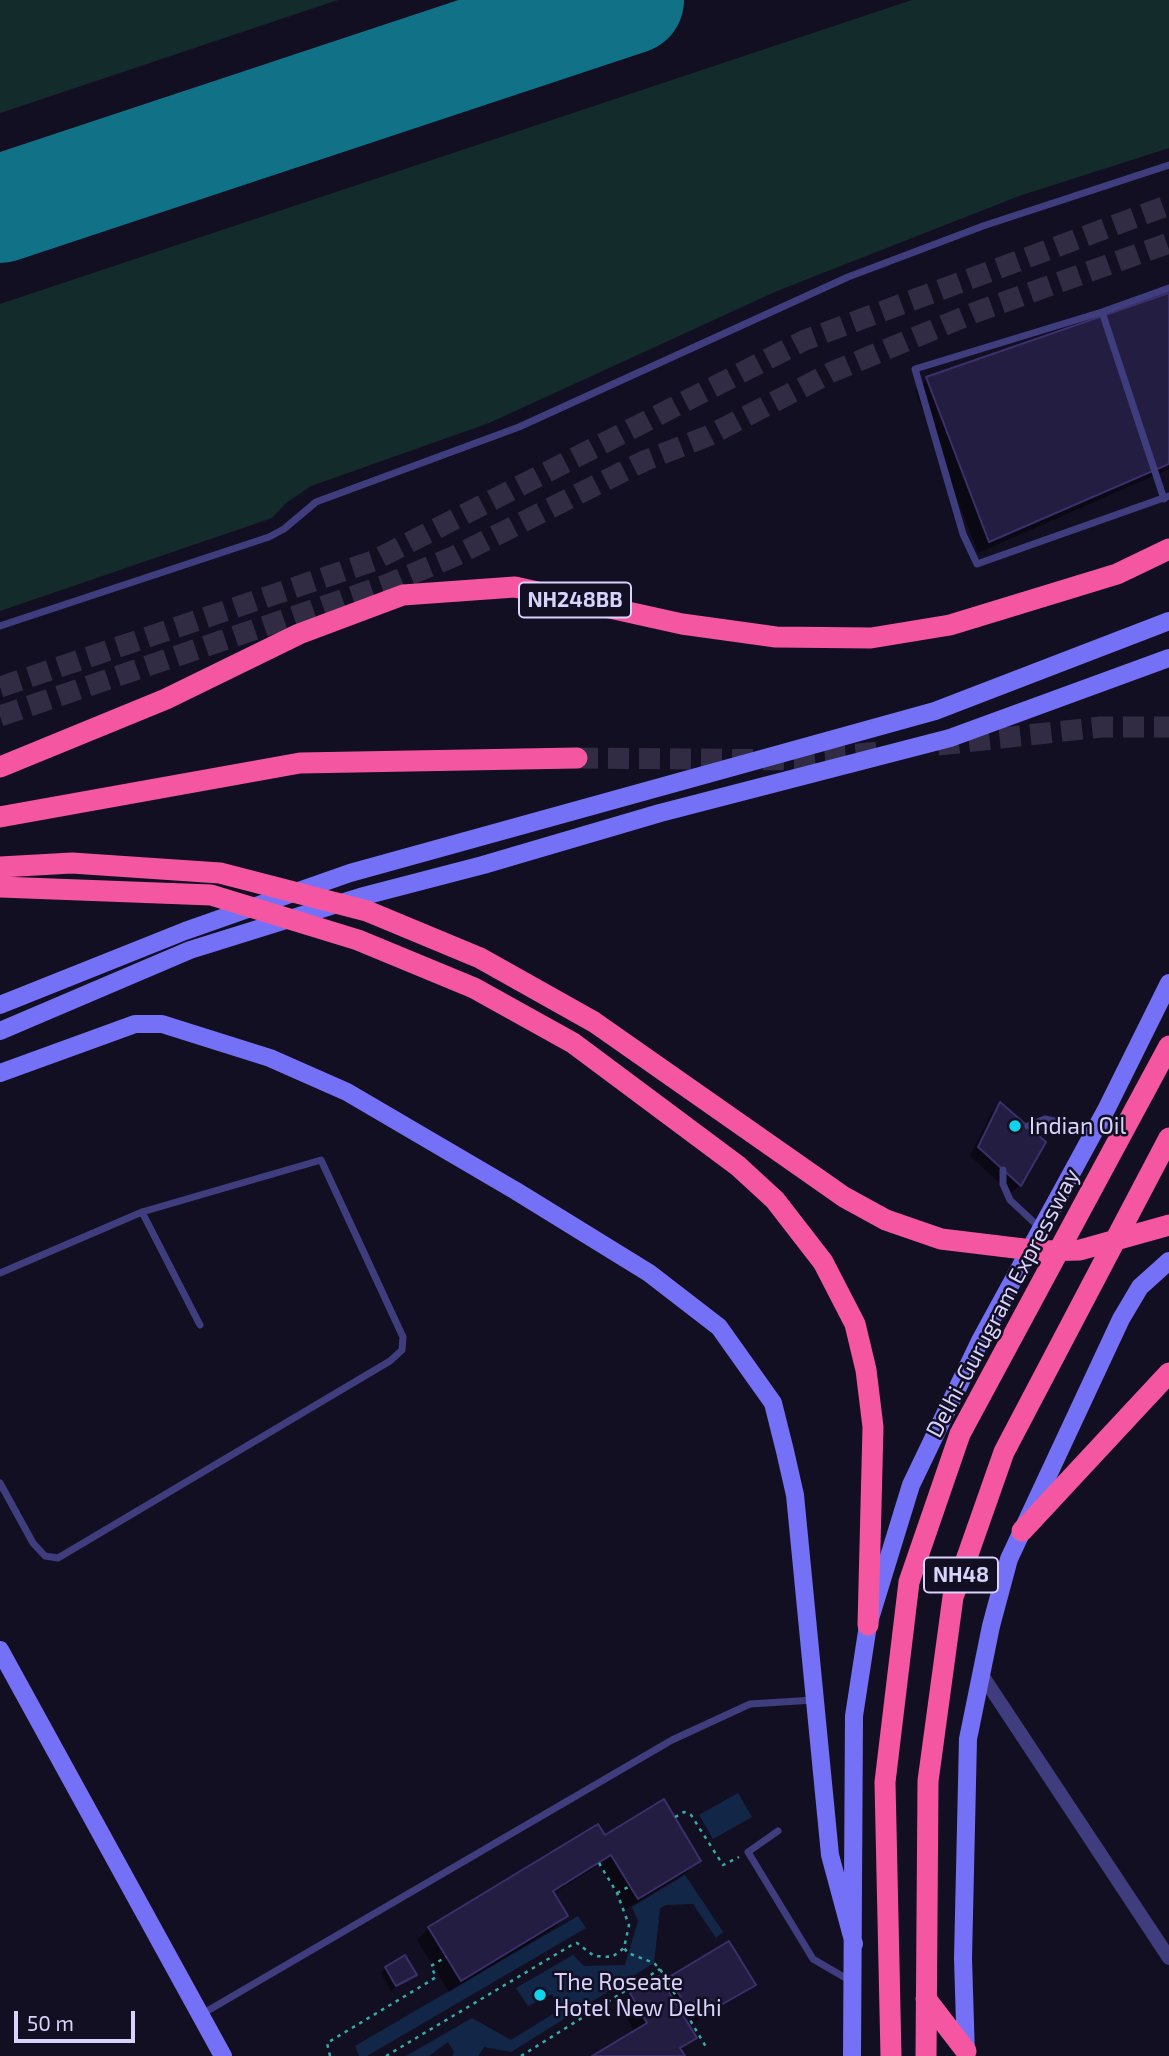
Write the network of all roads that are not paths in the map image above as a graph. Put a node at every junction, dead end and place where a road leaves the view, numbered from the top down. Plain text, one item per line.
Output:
1 (1169, 165) edge
2 (1169, 288) edge
3 (1102, 312) junction
4 (1166, 498) edge
5 (1169, 549) edge
6 (1169, 621) edge
7 (0, 626) edge
8 (1169, 658) edge
9 (577, 758) tunnel mouth
10 (0, 767) edge
11 (0, 817) edge
12 (0, 867) edge
13 (0, 887) edge
14 (1169, 983) edge
15 (0, 1005) edge
16 (0, 1031) edge
17 (1169, 1046) edge
18 (0, 1073) edge
19 (1127, 1123) junction
20 (1028, 1126) dead end
21 (1095, 1130) junction
22 (1169, 1138) edge
23 (1003, 1170) dead end
24 (142, 1212) junction
25 (1169, 1225) edge
26 (1041, 1229) junction
27 (1169, 1261) edge
28 (0, 1273) edge
29 (200, 1325) dead end
30 (1169, 1373) edge
31 (0, 1483) edge
32 (1022, 1531) junction
33 (868, 1625) junction
34 (0, 1650) edge
35 (980, 1672) junction
36 (814, 1700) junction
37 (778, 1832) dead end
38 (854, 1944) junction
39 (1168, 1954) edge
40 (853, 1982) junction
41 (926, 1999) junction
42 (202, 2014) junction
43 (966, 2054) edge
44 (223, 2056) edge
45 (852, 2056) edge
46 (891, 2056) edge
47 (926, 2056) edge

1 - 7 lane
2 - 3 lane
3 - 4 lane
3 - 4 lane
5 - 10 highway, NH248BB
6 - 15 main road
8 - 16 main road
9 - 11 highway
12 - 25 highway
13 - 33 highway
14 - 21 main road
17 - 19 highway, Delhi-Gurugram Expressway / NH48
18 - 36 main road
19 - 21 lane
19 - 46 highway, Delhi-Gurugram Expressway / NH48
20 - 21 lane
21 - 26 main road
22 - 41 highway, NH48
23 - 26 lane
24 - 28 lane
24 - 29 lane
24 - 31 lane
26 - 33 main road
27 - 32 main road
30 - 32 highway
32 - 35 main road
33 - 38 main road
34 - 42 main road
35 - 39 street
35 - 43 main road
36 - 38 main road
36 - 42 lane
37 - 40 lane
38 - 40 main road
40 - 45 main road
41 - 43 highway
41 - 47 highway, NH48
42 - 44 main road

